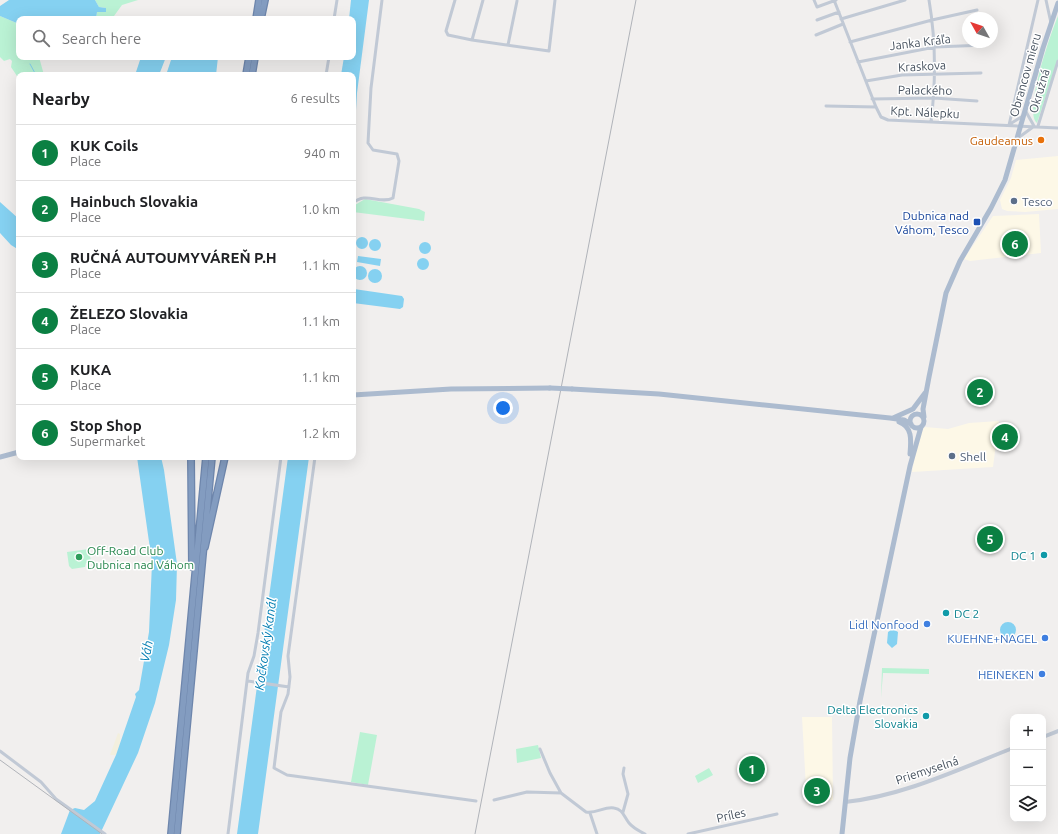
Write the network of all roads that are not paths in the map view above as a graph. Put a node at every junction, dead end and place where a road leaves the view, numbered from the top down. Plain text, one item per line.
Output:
1 (259, 0) edge
2 (265, 0) edge
3 (337, 0) edge
4 (382, 0) edge
5 (455, 0) edge
6 (484, 0) edge
7 (555, 0) edge
8 (814, 0) edge
9 (834, 0) edge
10 (905, 0) edge
11 (929, 0) edge
12 (1038, 0) edge
13 (1046, 0) edge
14 (517, 1) dead end
15 (1058, 3) edge
16 (977, 10) dead end
17 (839, 12) junction
18 (256, 16) edge
19 (262, 16) edge
20 (334, 16) edge
21 (841, 19) junction
22 (817, 20) dead end
23 (932, 20) junction
24 (1050, 23) junction
25 (843, 24) junction
26 (816, 35) dead end
27 (472, 40) junction
28 (850, 42) junction
29 (508, 45) junction
30 (962, 46) edge
31 (935, 47) junction
32 (248, 60) edge
33 (254, 60) edge
34 (328, 60) edge
35 (1058, 61) edge
36 (858, 62) junction
37 (246, 72) edge
38 (252, 72) edge
39 (326, 72) edge
40 (935, 73) junction
41 (981, 73) dead end
42 (866, 81) junction
43 (934, 98) junction
44 (872, 99) junction
45 (977, 101) dead end
46 (826, 106) dead end
47 (876, 107) junction
48 (1025, 110) junction
49 (1023, 116) junction
50 (931, 122) junction
51 (1009, 125) junction
52 (1021, 125) junction
53 (1036, 126) junction
54 (1058, 128) edge
55 (1017, 139) junction
56 (356, 201) edge
57 (927, 388) junction
58 (356, 395) edge
59 (926, 396) junction
60 (914, 414) junction
61 (924, 417) junction
62 (890, 418) junction
63 (912, 425) junction
64 (921, 427) junction
65 (914, 448) junction
66 (16, 453) edge
67 (0, 457) edge
68 (191, 460) edge
69 (206, 460) edge
70 (212, 460) edge
71 (224, 460) edge
72 (281, 460) edge
73 (315, 460) edge
74 (910, 466) junction
75 (203, 552) junction
76 (193, 593) junction
77 (248, 681) junction
78 (289, 687) junction
79 (1058, 731) edge
80 (1046, 736) edge
81 (540, 748) dead end
82 (1010, 749) edge
83 (0, 751) edge
84 (624, 768) dead end
85 (561, 792) junction
86 (494, 800) dead end
87 (476, 801) dead end
88 (845, 802) junction
89 (623, 812) junction
90 (590, 813) junction
91 (777, 814) dead end
92 (105, 834) edge
93 (171, 834) edge
94 (177, 834) edge
95 (228, 834) edge
96 (597, 834) edge
97 (645, 834) edge
98 (688, 834) edge
99 (842, 834) edge

1 - 18 highway
2 - 19 highway
3 - 20 street
4 - 56 street
5 - 27 street
6 - 27 street
7 - 29 street
8 - 9 street
9 - 17 street, Kpt. Nálepku
10 - 21 street
11 - 23 street
12 - 51 street
13 - 24 street
14 - 29 street
15 - 24 main road, Obrancov mieru
16 - 23 street
17 - 21 street, Kpt. Nálepku
17 - 22 street
21 - 25 street, Kpt. Nálepku
23 - 28 street
23 - 31 street
24 - 48 main road, Obrancov mieru
25 - 26 street
25 - 28 street, Kpt. Nálepku
27 - 29 street
28 - 36 street, Kpt. Nálepku
30 - 31 street, Janka Kráľa
31 - 36 street, Janka Kráľa
31 - 40 street
32 - 37 highway
33 - 38 highway
34 - 39 street
35 - 53 street, Okružná
36 - 42 street, Kpt. Nálepku
40 - 41 street, Kraskova
40 - 42 street, Kraskova
40 - 43 street
42 - 44 street, Kpt. Nálepku
43 - 44 street, Palackého
43 - 45 street, Palackého
43 - 50 street
44 - 47 street, Kpt. Nálepku
46 - 47 street
47 - 50 street, Kpt. Nálepku
48 - 49 main road, Obrancov mieru
48 - 53 street
49 - 51 street
49 - 52 main road, Obrancov mieru
50 - 51 street, Kpt. Nálepku
51 - 52 street, Kpt. Nálepku
52 - 53 street, Kpt. Nálepku
52 - 55 main road, Obrancov mieru
53 - 54 street, Kpt. Nálepku
53 - 55 street
55 - 57 main road, Obrancov mieru
57 - 59 main road, Obrancov mieru
57 - 62 main road
58 - 62 main road, bridge
59 - 60 main road
59 - 61 main road, Obrancov mieru
60 - 61 main road
60 - 62 main road
60 - 63 main road
61 - 64 main road
62 - 63 main road
62 - 74 main road
63 - 64 main road
63 - 65 main road
64 - 65 main road
65 - 74 main road
66 - 67 main road
68 - 76 highway
69 - 76 highway
70 - 75 highway
71 - 75 highway
72 - 77 street
73 - 78 street
74 - 88 main road
75 - 94 highway
76 - 93 highway
77 - 78 street
77 - 95 street
78 - 87 street
79 - 80 street
81 - 85 street
82 - 88 street, Priemyselná
83 - 92 street
84 - 89 street
85 - 86 street
85 - 90 street
88 - 99 main road
89 - 90 street
89 - 97 street
90 - 96 street
91 - 98 street, Príles

